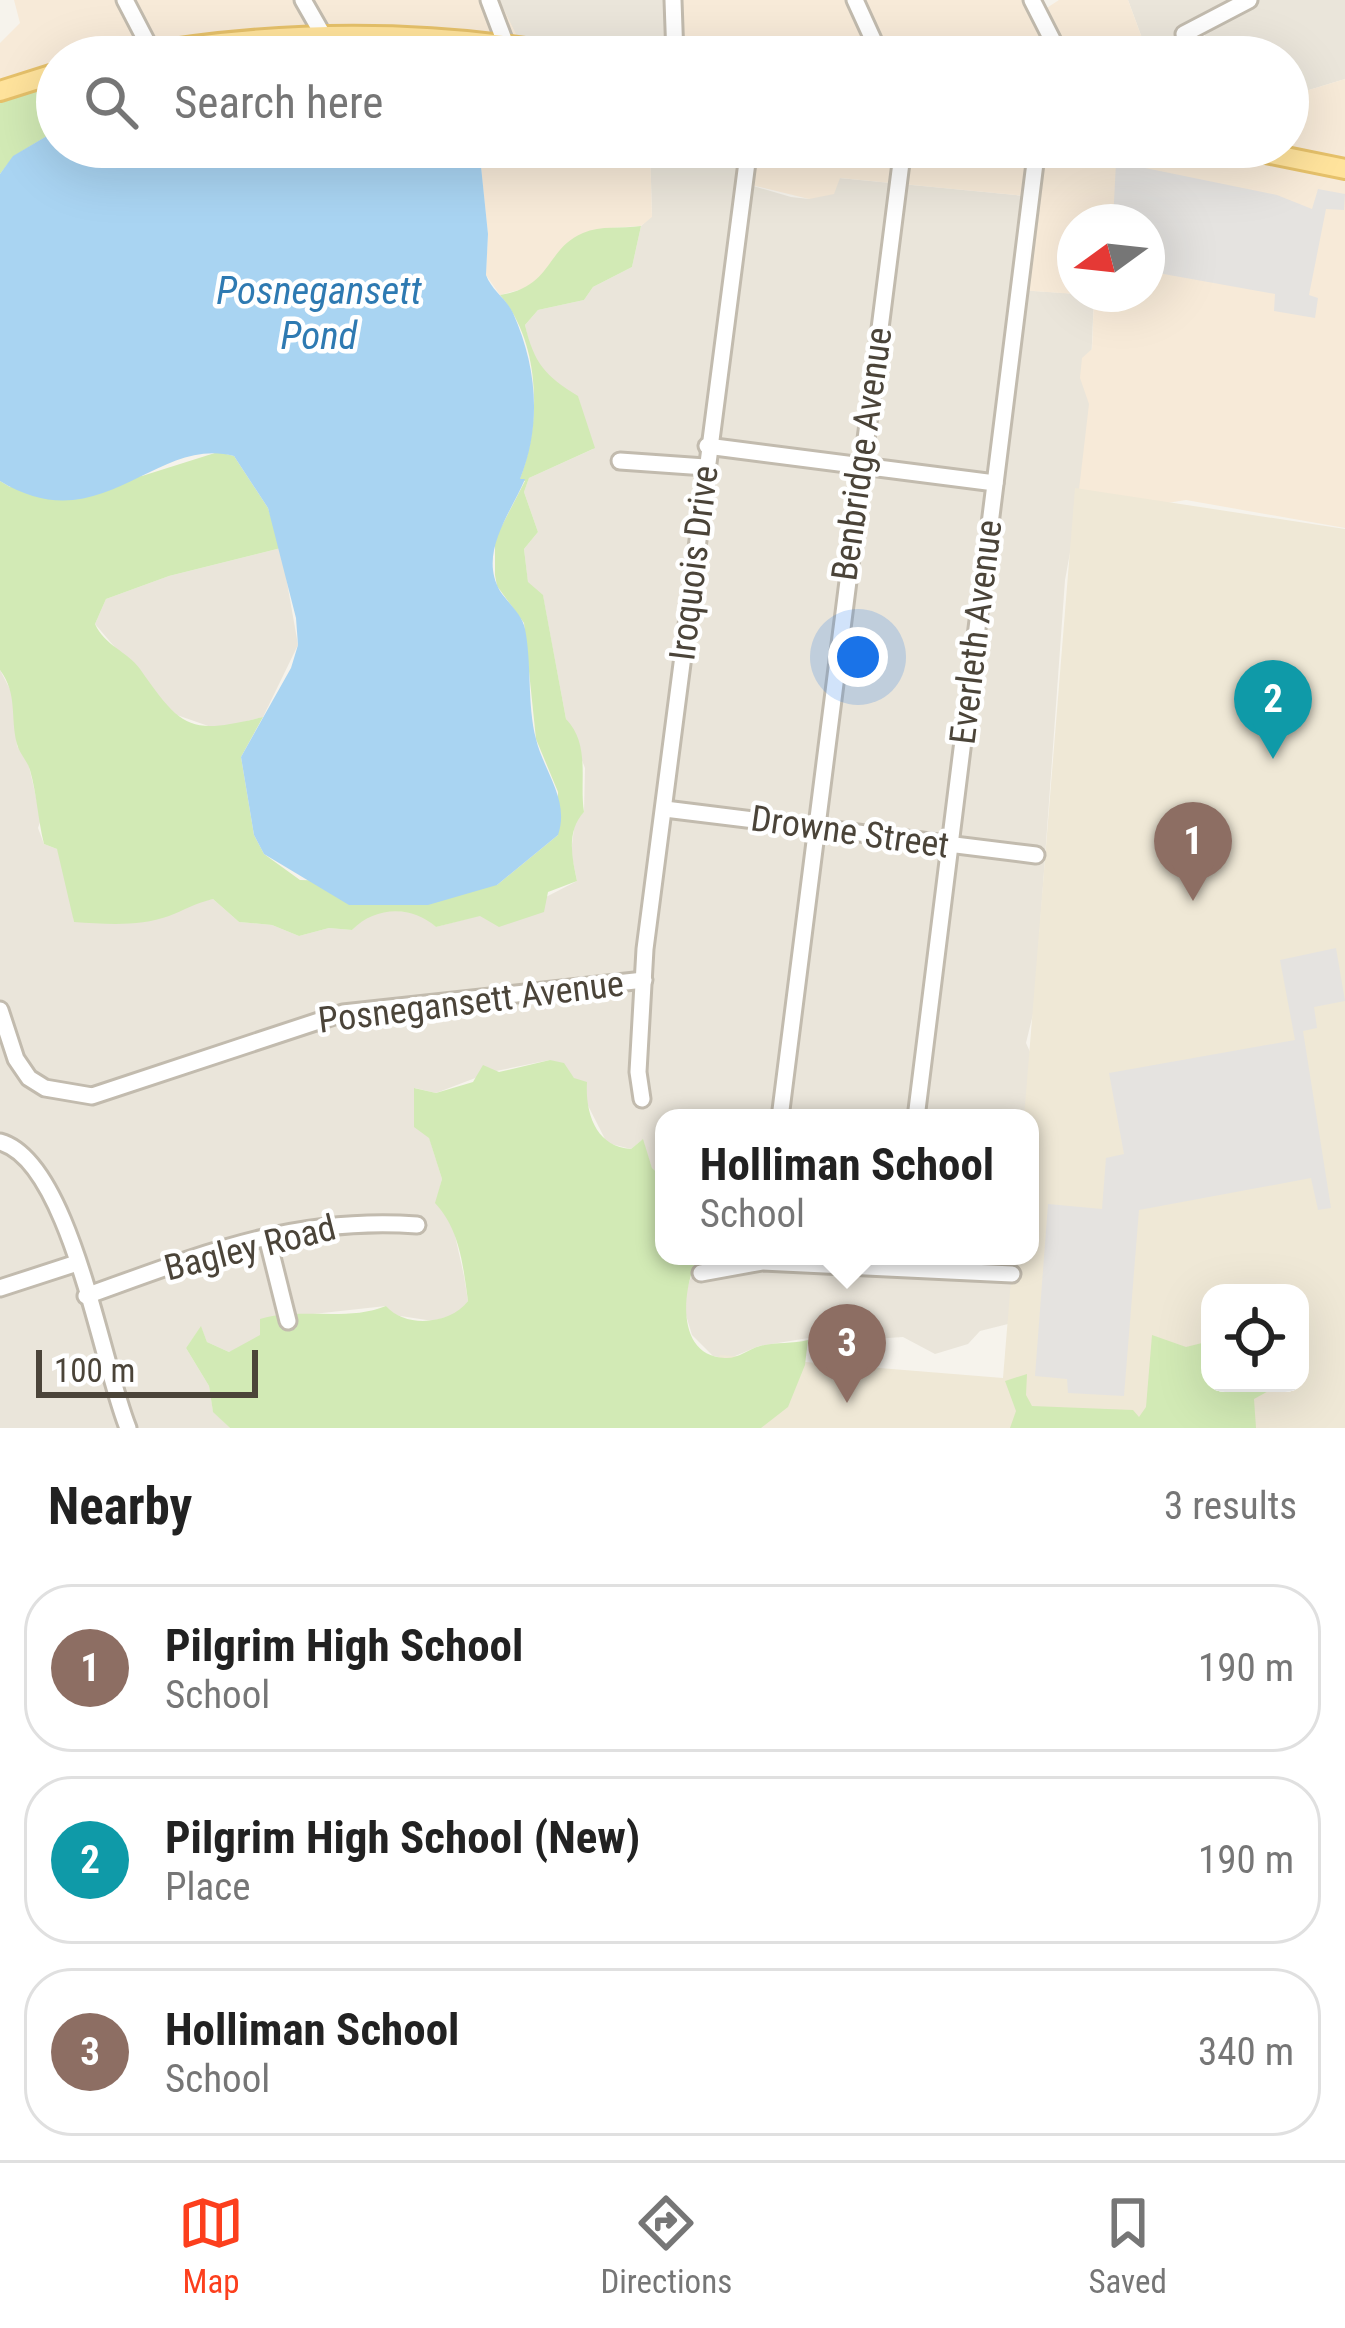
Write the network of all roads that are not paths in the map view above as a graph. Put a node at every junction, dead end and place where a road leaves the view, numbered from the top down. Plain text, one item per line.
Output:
1 (125, 0) edge
2 (303, 0) edge
3 (489, 0) edge
4 (673, 0) edge
5 (855, 0) edge
6 (1032, 0) edge
7 (1250, 0) edge
8 (1184, 34) dead end
9 (323, 35) junction
10 (144, 36) edge
11 (313, 36) edge
12 (341, 36) edge
13 (503, 36) edge
14 (674, 36) edge
15 (871, 36) edge
16 (1050, 36) edge
17 (36, 80) edge
18 (0, 91) edge
19 (1309, 162) edge
20 (746, 168) edge
21 (900, 168) edge
22 (1034, 168) edge
23 (1345, 169) edge
24 (707, 446) junction
25 (620, 461) dead end
26 (863, 466) junction
27 (705, 467) junction
28 (995, 483) junction
29 (665, 809) junction
30 (814, 825) junction
31 (950, 845) junction
32 (1036, 855) dead end
33 (644, 980) junction
34 (0, 1010) edge
35 (642, 1099) dead end
36 (781, 1109) edge
37 (917, 1109) edge
38 (0, 1142) edge
39 (417, 1225) dead end
40 (267, 1237) junction
41 (77, 1263) junction
42 (735, 1265) edge
43 (932, 1265) edge
44 (700, 1273) dead end
45 (1012, 1274) dead end
46 (0, 1288) edge
47 (86, 1296) junction
48 (288, 1321) dead end
49 (124, 1427) edge

1 - 10 street
2 - 9 street
3 - 13 street
4 - 14 street
5 - 15 street
6 - 16 street
7 - 8 street
9 - 11 main road
9 - 12 main road
17 - 18 main road
19 - 23 main road
20 - 24 street, Iroquois Drive
21 - 26 street, Benbridge Avenue
22 - 28 street, Everleth Avenue
24 - 26 street
24 - 27 street, Iroquois Drive
25 - 27 street
26 - 28 street
26 - 30 street, Benbridge Avenue
27 - 29 street, Iroquois Drive
28 - 31 street, Everleth Avenue
29 - 30 street, Drowne Street
29 - 33 street, Iroquois Drive
30 - 31 street, Drowne Street
30 - 36 street, Benbridge Avenue
31 - 32 street, Drowne Street
31 - 37 street, Everleth Avenue
33 - 34 street, Posnegansett Avenue
33 - 35 street, Iroquois Drive
38 - 41 street
39 - 40 street, Bagley Road
40 - 47 street, Bagley Road
40 - 48 street
41 - 46 street
41 - 47 street
42 - 44 street
43 - 45 street
47 - 49 street

